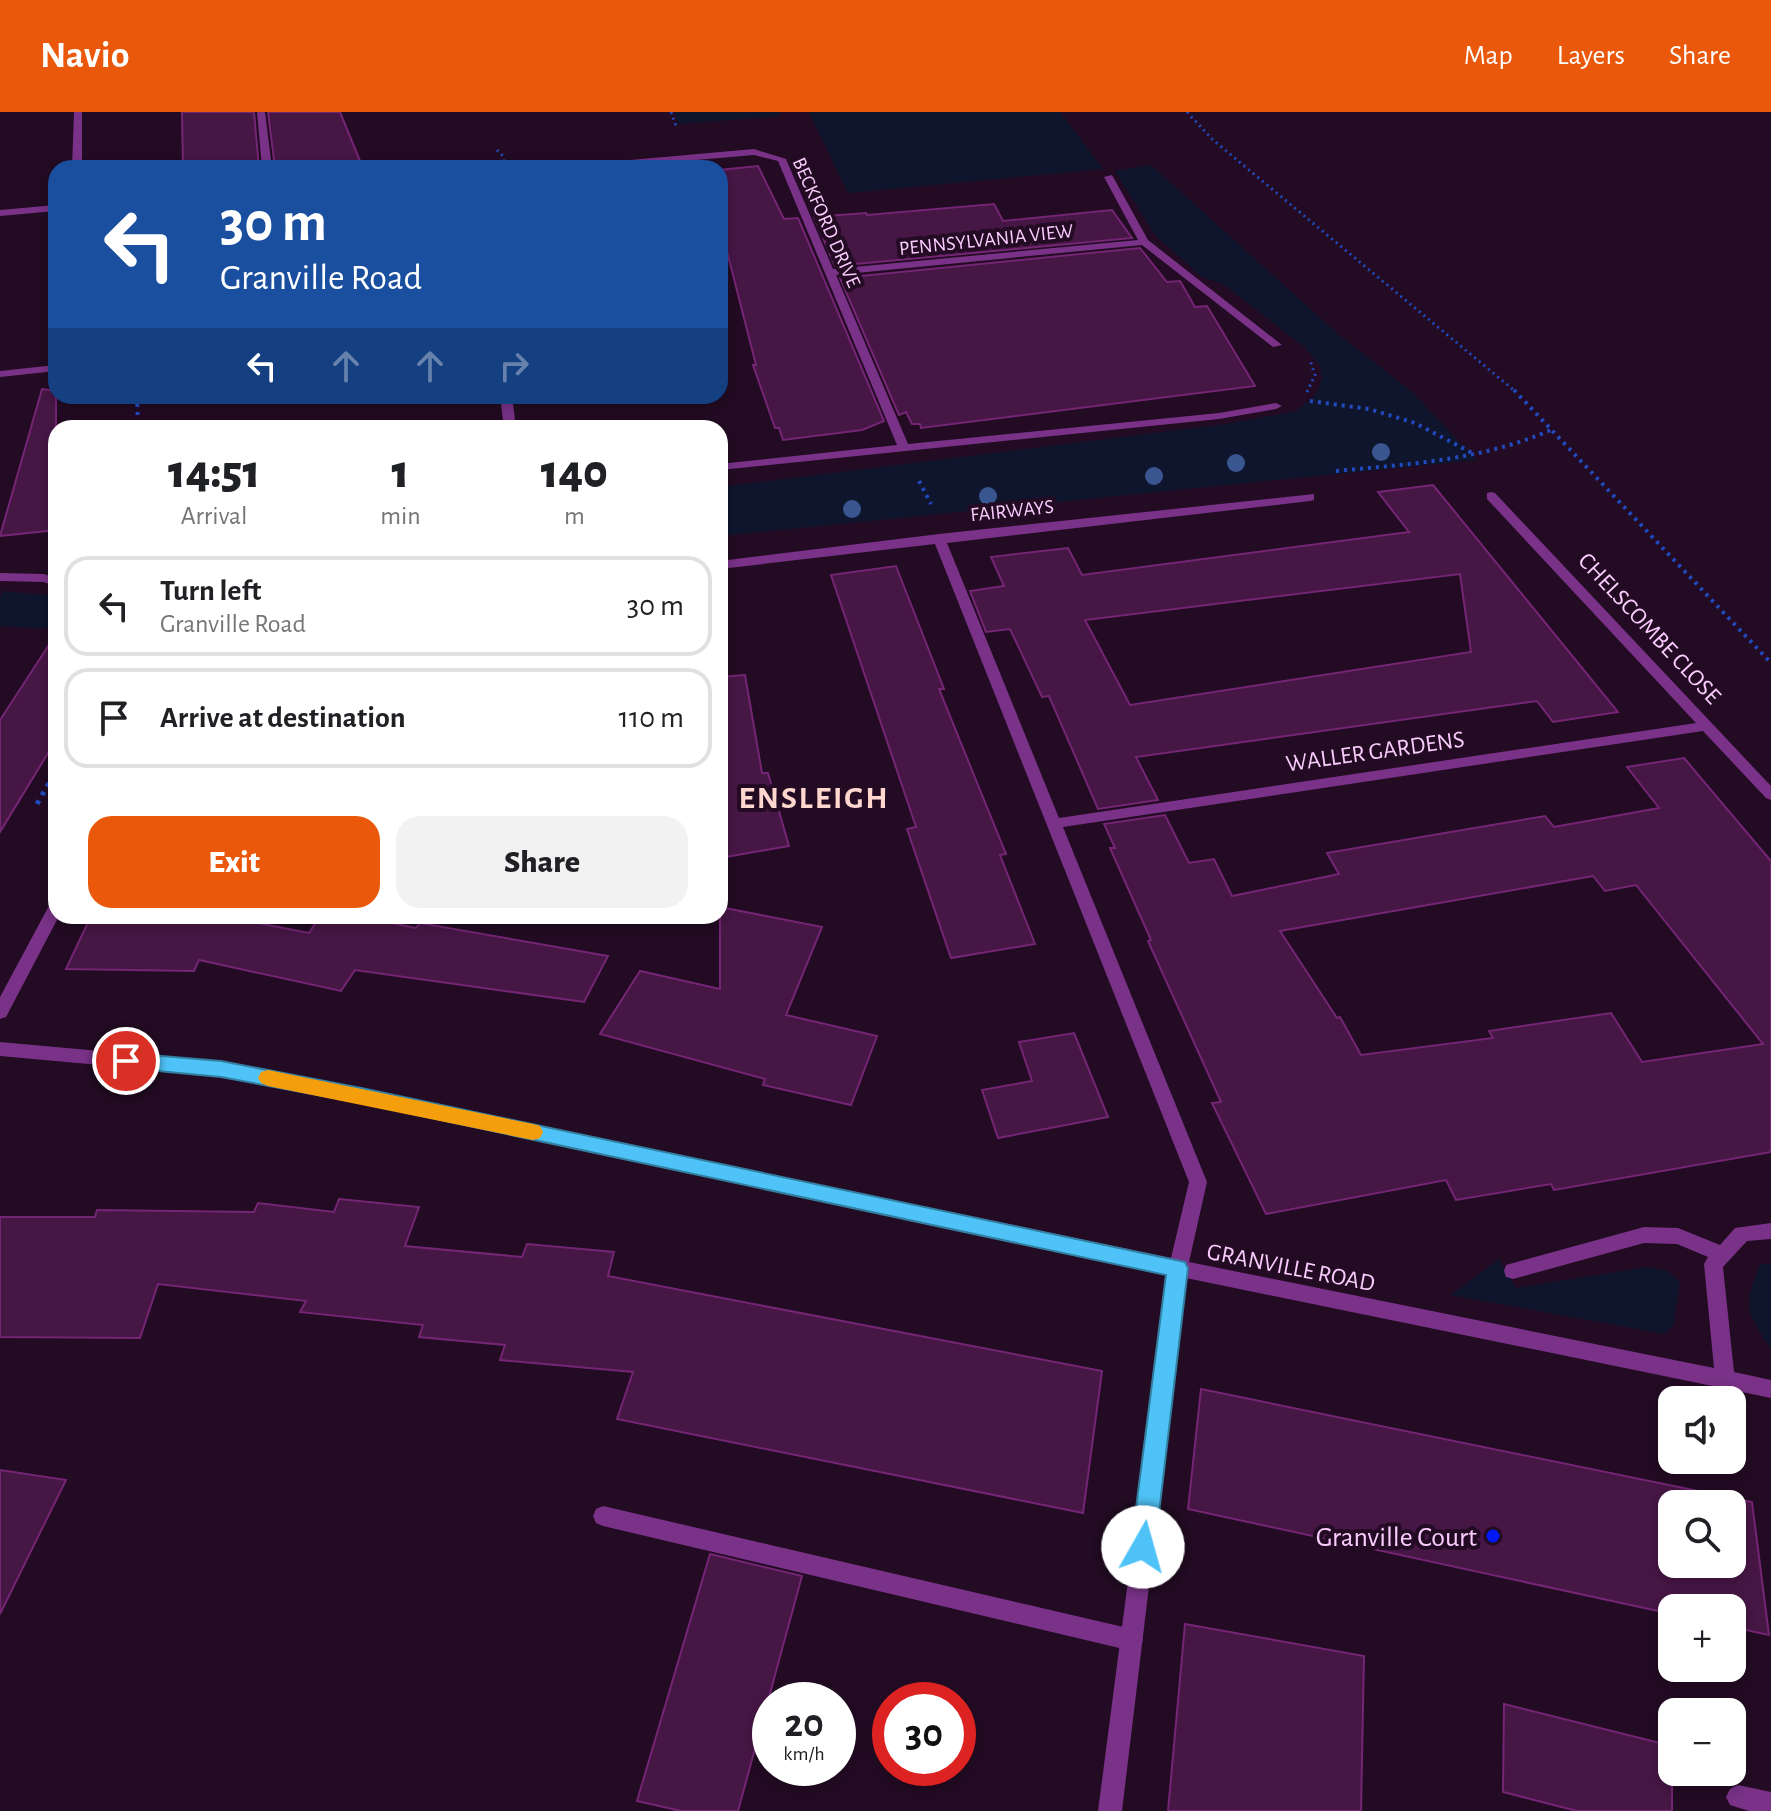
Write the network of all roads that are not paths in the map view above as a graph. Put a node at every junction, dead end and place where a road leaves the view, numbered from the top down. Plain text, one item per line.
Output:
1 (78, 112) edge
2 (261, 112) edge
3 (77, 160) edge
4 (266, 160) edge
5 (659, 160) edge
6 (1109, 177) dead end
7 (48, 209) edge
8 (0, 213) edge
9 (1144, 242) junction
10 (831, 272) junction
11 (1277, 345) road end
12 (48, 369) edge
13 (0, 374) edge
14 (1276, 406) dead end
15 (904, 448) junction
16 (728, 466) edge
17 (1491, 496) dead end
18 (1310, 497) road end
19 (939, 538) junction
20 (728, 564) edge
21 (0, 577) edge
22 (48, 579) edge
23 (1706, 726) junction
24 (1771, 795) edge
25 (1052, 824) junction
26 (48, 921) edge
27 (0, 1013) edge
28 (0, 1049) edge
29 (1771, 1231) edge
30 (1722, 1254) junction
31 (1178, 1268) junction
32 (1513, 1271) dead end
33 (1725, 1378) junction
34 (1771, 1389) edge
35 (603, 1516) dead end
36 (1132, 1640) junction
37 (1738, 1797) dead end
38 (1771, 1804) edge
39 (1110, 1811) edge

1 - 3 street
2 - 4 street
5 - 10 street, BECKFORD DRIVE
6 - 9 street
7 - 8 street
9 - 10 street, PENNSYLVANIA VIEW
9 - 11 street
10 - 15 street, BECKFORD DRIVE
12 - 13 street
14 - 15 street
15 - 16 street
17 - 23 street, CHELSCOMBE CLOSE
18 - 19 street, FAIRWAYS
19 - 20 street, FAIRWAYS
19 - 25 street
21 - 22 street
23 - 24 street, CHELSCOMBE CLOSE
23 - 25 street, WALLER GARDENS
25 - 31 street
26 - 27 street
28 - 31 street, GRANVILLE ROAD
29 - 30 street
30 - 32 street
30 - 33 street
31 - 33 street, GRANVILLE ROAD
31 - 36 street
33 - 34 street, GRANVILLE ROAD
35 - 36 street
36 - 39 street
37 - 38 street

